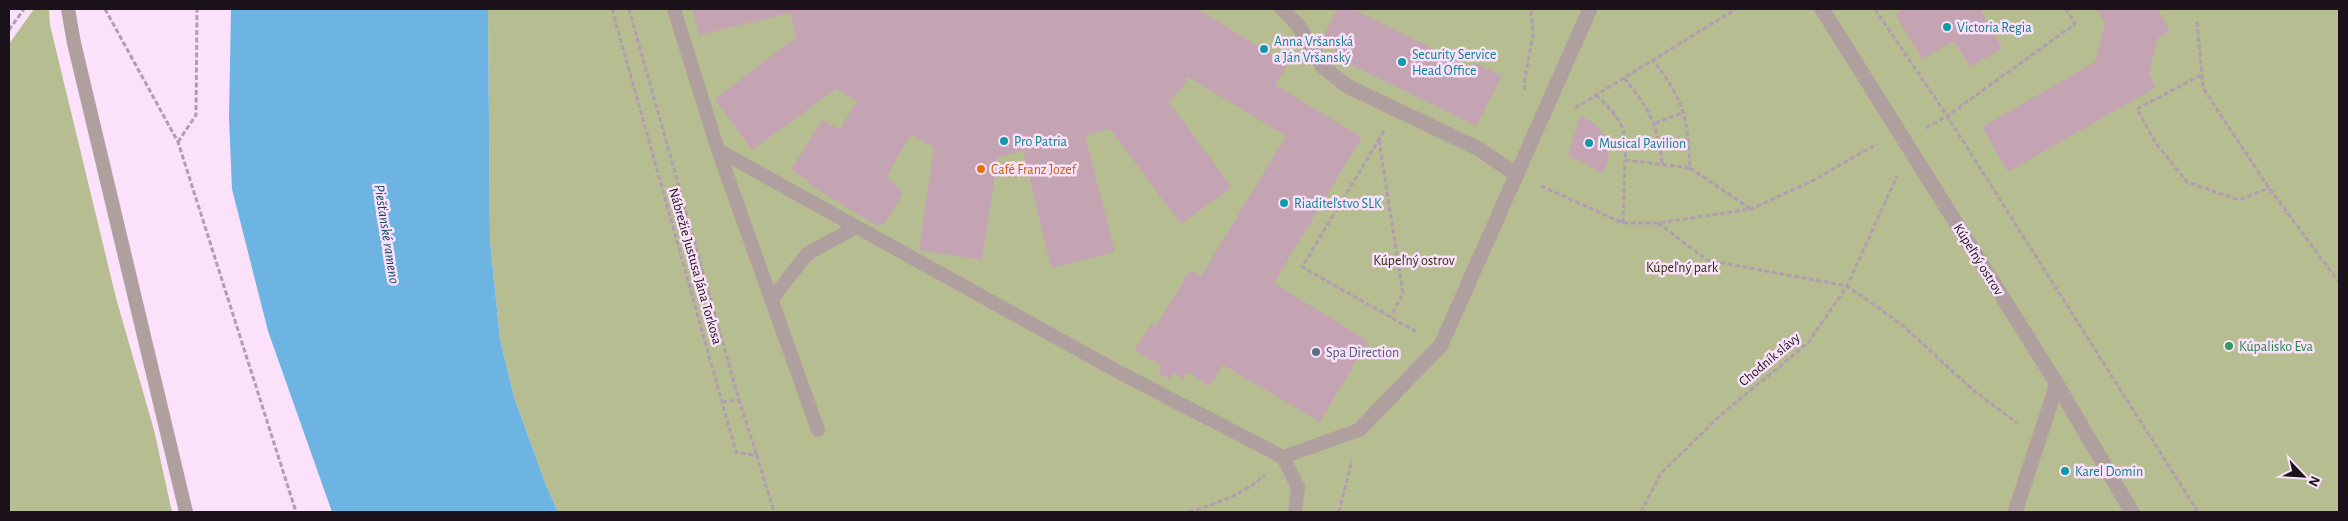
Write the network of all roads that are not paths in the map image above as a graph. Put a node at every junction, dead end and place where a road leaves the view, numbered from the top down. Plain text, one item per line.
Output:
1 (68, 9) edge
2 (674, 9) edge
3 (1282, 9) edge
4 (1590, 9) edge
5 (1822, 9) edge
6 (718, 150) junction
7 (1517, 175) junction
8 (856, 227) junction
9 (771, 300) junction
10 (2057, 384) junction
11 (818, 430) dead end
12 (1359, 430) joint
13 (1283, 457) junction
14 (186, 512) edge
15 (1295, 512) edge
16 (2015, 512) edge
17 (2132, 512) edge

1 - 14 lane
2 - 6 lane
3 - 7 street
4 - 7 street
5 - 10 street, Kúpeľný ostrov
6 - 8 lane
6 - 9 lane
7 - 12 street
8 - 9 lane
8 - 13 lane
9 - 11 lane
10 - 16 street
10 - 17 street, Kúpeľný ostrov
12 - 13 lane
13 - 15 lane

